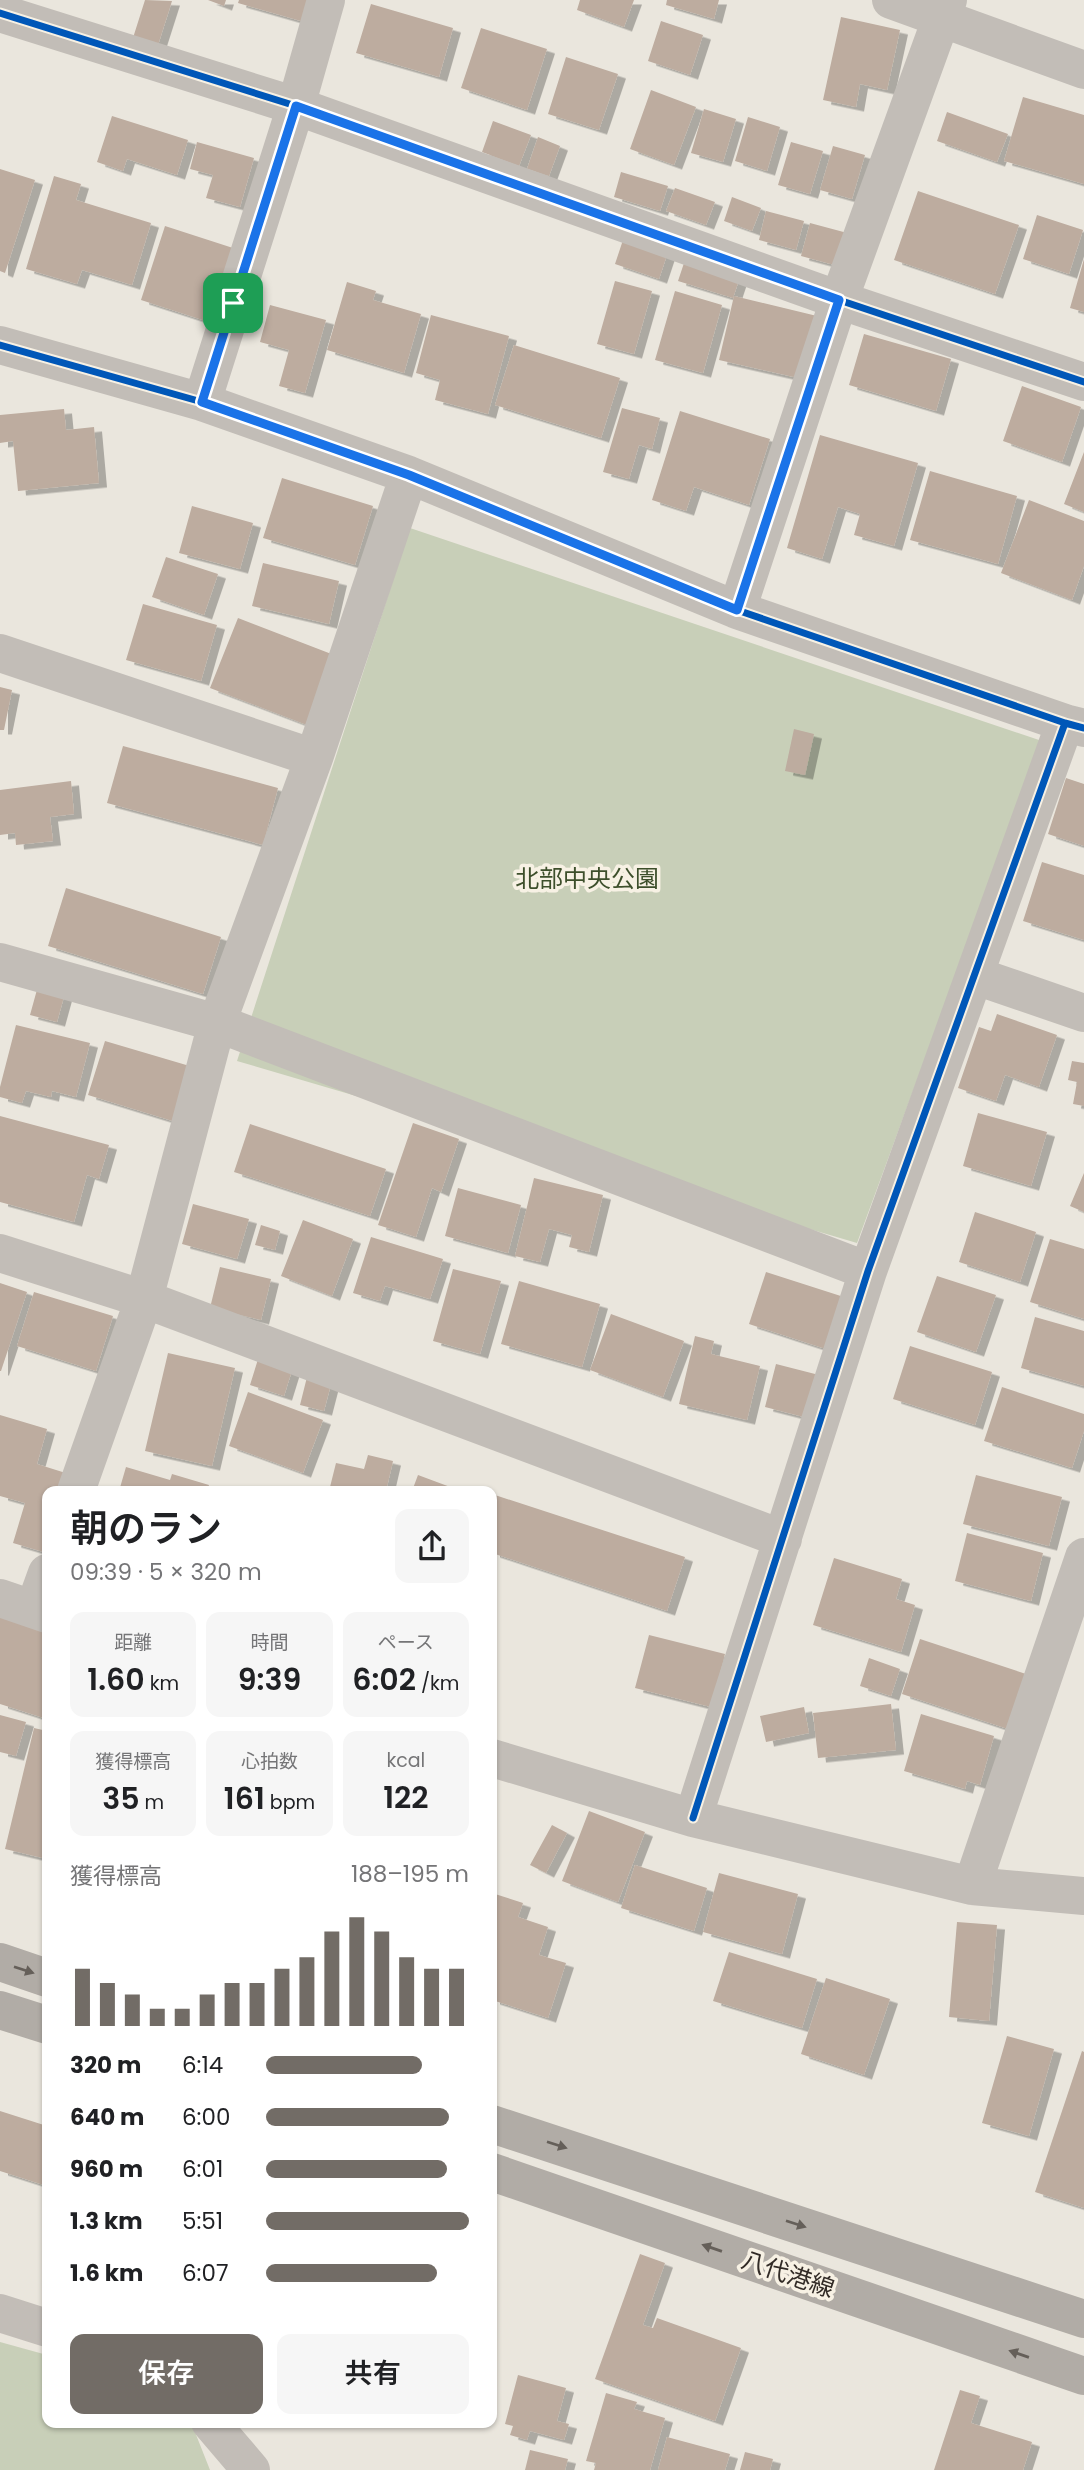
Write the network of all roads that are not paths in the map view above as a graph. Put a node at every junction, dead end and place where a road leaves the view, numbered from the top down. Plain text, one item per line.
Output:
1 (326, 0) edge
2 (891, 0) edge
3 (946, 9) edge
4 (0, 13) edge
5 (1084, 70) edge
6 (296, 106) junction
7 (839, 300) junction
8 (0, 345) edge
9 (1084, 382) edge
10 (202, 402) junction
11 (409, 475) junction
12 (737, 610) junction
13 (0, 653) edge
14 (1074, 725) edge
15 (314, 758) junction
16 (0, 962) edge
17 (975, 976) junction
18 (1084, 1013) edge
19 (217, 1023) junction
20 (0, 1253) edge
21 (868, 1270) junction
22 (144, 1299) junction
23 (78, 1486) edge
24 (783, 1539) junction
25 (1084, 1557) edge
26 (42, 1582) edge
27 (27, 1607) edge
28 (497, 1759) edge
29 (693, 1818) junction
30 (972, 1886) junction
31 (1084, 1896) edge
32 (0, 1962) edge
33 (42, 1976) edge
34 (0, 2010) edge
35 (42, 2023) edge
36 (497, 2126) edge
37 (497, 2174) edge
38 (0, 2313) edge
39 (1084, 2319) edge
40 (42, 2326) edge
41 (1084, 2376) edge
42 (215, 2428) edge
43 (251, 2470) edge

1 - 6 street
2 - 3 street
3 - 5 street
3 - 7 street
4 - 6 street
6 - 7 street
6 - 10 street
7 - 9 street
7 - 12 street
8 - 10 street
10 - 11 street
11 - 12 street
11 - 15 street
12 - 14 street
13 - 15 street
14 - 17 street
15 - 19 street
16 - 19 street
17 - 18 street
17 - 21 street
19 - 21 street
19 - 22 street
20 - 22 street
21 - 24 street
22 - 23 street
22 - 24 street
24 - 29 street
25 - 30 street
26 - 27 street
28 - 29 street
29 - 30 street
30 - 31 street
32 -> 33 main road
34 - 35 main road
36 -> 39 main road, 八代港線
41 -> 37 main road, 八代港線
38 - 40 street
42 - 43 street

